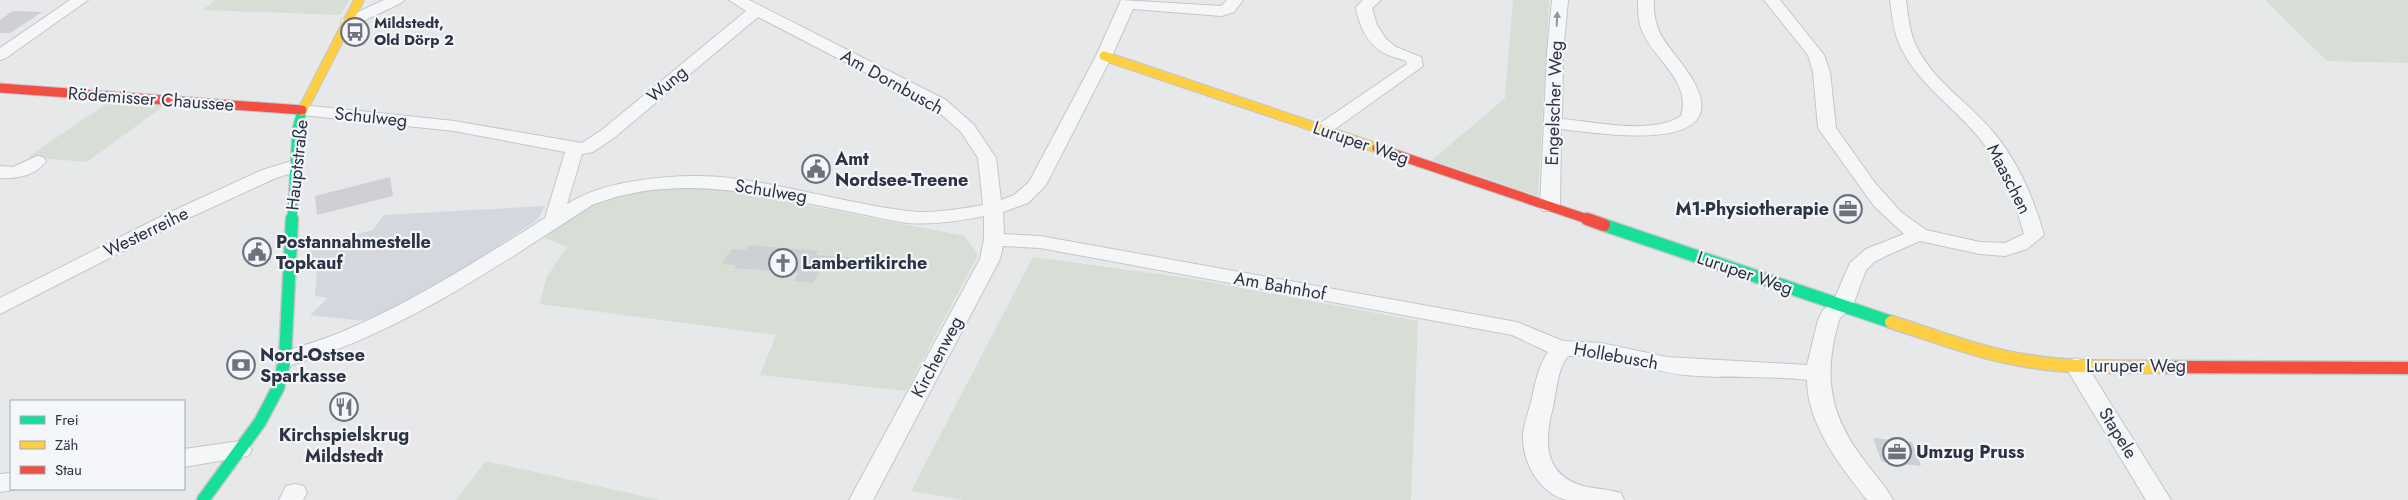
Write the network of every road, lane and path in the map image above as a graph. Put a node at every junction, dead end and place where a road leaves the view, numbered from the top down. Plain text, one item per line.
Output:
1 (80, 0) edge
2 (360, 0) edge
3 (396, 0) edge
4 (737, 0) edge
5 (1235, 0) edge
6 (1373, 0) edge
7 (1560, 0) edge
8 (1646, 0) edge
9 (1772, 0) edge
10 (1898, 0) edge
11 (1128, 2) edge
12 (1206, 5) edge
13 (756, 10) junction
14 (349, 22) junction
15 (0, 55) edge
16 (1104, 56) junction
17 (0, 88) edge
18 (302, 110) junction
19 (1553, 123) junction
20 (1322, 130) junction
21 (574, 150) junction
22 (37, 161) dead end
23 (295, 166) junction
24 (0, 172) edge
25 (1550, 207) junction
26 (993, 209) junction
27 (554, 221) junction
28 (1918, 234) junction
29 (994, 239) junction
30 (1842, 306) junction
31 (0, 307) edge
32 (1561, 348) junction
33 (285, 359) junction
34 (2076, 366) junction
35 (2408, 368) edge
36 (1816, 374) junction
37 (240, 450) junction
38 (185, 458) edge
39 (203, 500) edge
40 (861, 500) edge
41 (1612, 500) edge
42 (1881, 500) edge
43 (2159, 500) edge

1 - 15 street
2 - 14 street, Hauptstraße
3 - 14 street
4 - 13 street, Am Dornbusch
5 - 12 street
6 - 20 street
19 -> 7 street, Engelscher Weg
8 - 19 street
9 - 28 street, Maaschen
10 - 28 street, Maaschen
11 - 12 street
11 - 16 street
13 - 21 street, Wung
13 - 26 street, Am Dornbusch
14 - 18 street, Hauptstraße
16 - 20 street, Luruper Weg
16 - 26 street
17 - 18 street, Rödemisser Chaussee
18 - 21 street, Schulweg
18 - 23 street, Hauptstraße
19 - 25 street, Engelscher Weg
20 - 25 street, Luruper Weg
21 - 27 street
22 - 24 street
23 - 31 street, Westerreihe
23 - 33 street, Hauptstraße
25 - 30 street, Luruper Weg
26 - 27 street, Schulweg
26 - 29 street, Kirchenweg
27 - 33 street, Schulweg
28 - 30 street
29 - 32 street, Am Bahnhof
29 - 40 street, Kirchenweg
30 - 34 street, Luruper Weg
30 - 36 street
32 - 36 street, Hollebusch
32 - 41 street, Hollebusch
33 - 37 street, Hauptstraße
34 - 35 street, Luruper Weg
34 - 43 street, Stapele
36 - 42 street
37 - 38 street
37 - 39 street, Hauptstraße

